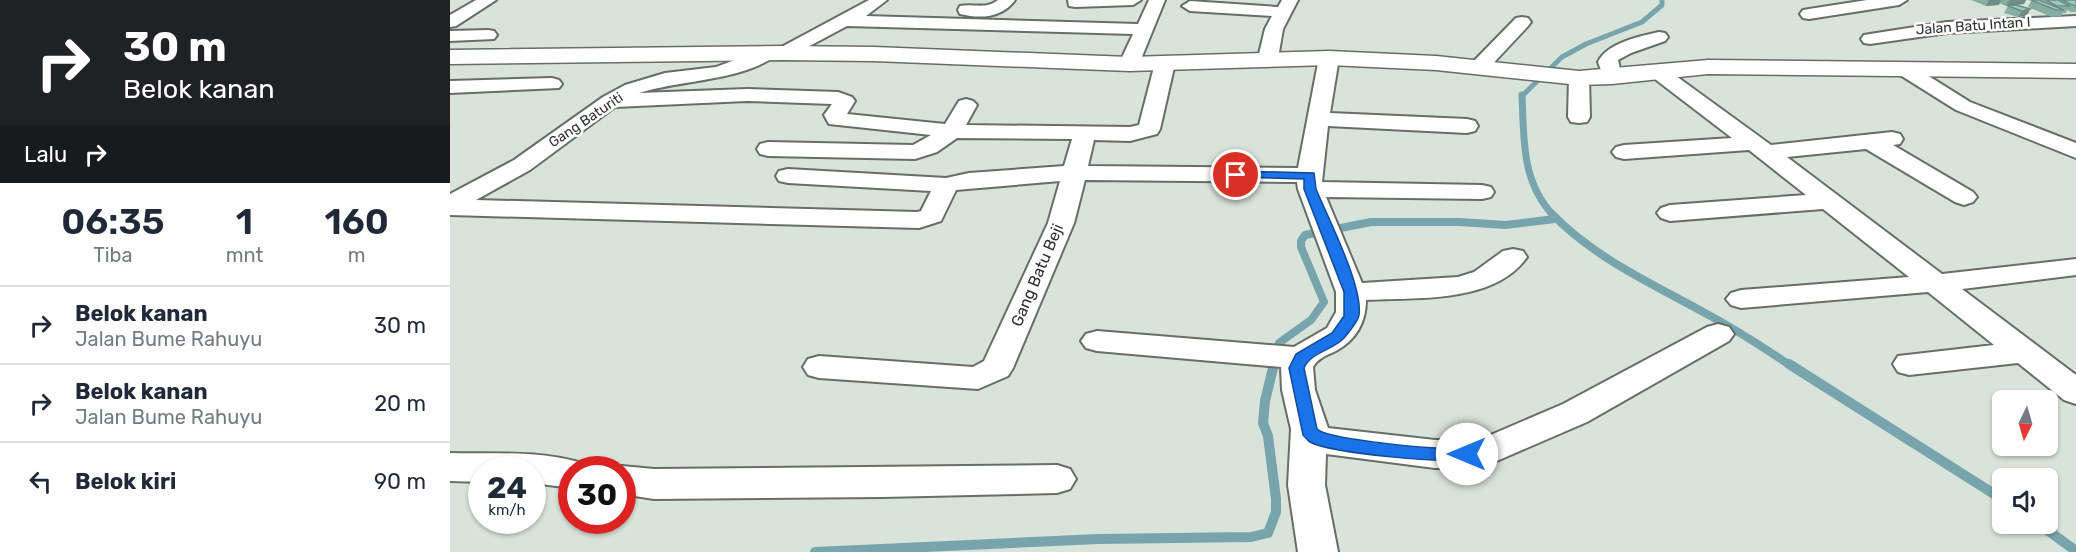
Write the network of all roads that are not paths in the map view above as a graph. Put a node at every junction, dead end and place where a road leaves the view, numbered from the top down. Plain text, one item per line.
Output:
1 (487, 0) edge
2 (1007, 0) edge
3 (1133, 0) edge
4 (1156, 0) edge
5 (1899, 0) edge
6 (450, 1) edge
7 (1075, 2) dead end
8 (874, 4) edge
9 (1190, 6) dead end
10 (1287, 6) edge
11 (1809, 14) dead end
12 (845, 21) junction
13 (2076, 21) edge
14 (450, 22) edge
15 (1522, 22) dead end
16 (1143, 29) junction
17 (488, 35) dead end
18 (450, 36) edge
19 (1659, 37) dead end
20 (2076, 37) edge
21 (1870, 39) dead end
22 (2048, 39) dead end
23 (775, 53) junction
24 (450, 57) edge
25 (484, 57) junction
26 (1268, 58) junction
27 (1329, 58) junction
28 (1165, 63) junction
29 (1129, 64) junction
30 (1478, 68) junction
31 (1904, 69) junction
32 (2076, 71) edge
33 (1658, 72) junction
34 (1612, 77) junction
35 (1580, 78) junction
36 (450, 79) edge
37 (552, 84) dead end
38 (450, 87) edge
39 (610, 100) junction
40 (966, 105) dead end
41 (1579, 117) dead end
42 (1320, 119) junction
43 (1467, 126) dead end
44 (952, 130) junction
45 (1085, 133) junction
46 (1760, 147) junction
47 (768, 149) dead end
48 (2076, 151) edge
49 (1624, 152) dead end
50 (1074, 173) junction
51 (788, 176) dead end
52 (1310, 182) junction
53 (946, 185) junction
54 (1482, 192) dead end
55 (1964, 197) dead end
56 (1828, 201) junction
57 (450, 206) edge
58 (1670, 213) dead end
59 (1513, 257) dead end
60 (2076, 267) edge
61 (1937, 283) junction
62 (1351, 292) junction
63 (1741, 299) dead end
64 (1718, 334) dead end
65 (1097, 341) dead end
66 (2025, 352) junction
67 (1301, 358) junction
68 (1909, 364) dead end
69 (819, 368) dead end
70 (2076, 392) edge
71 (1309, 431) junction
72 (450, 467) edge
73 (558, 472) edge
74 (1057, 479) dead end
75 (636, 481) edge
76 (1318, 552) edge

1 - 6 street
1 - 14 street
2 - 8 street
3 - 7 street
4 - 16 street
5 - 11 street
8 - 12 street, Gang Baturiti
9 - 10 street
10 - 26 street
12 - 16 street
12 - 23 street, Gang Baturiti
13 - 21 street, Jalan Batu Intan I
15 - 30 street
16 - 29 street
17 - 18 street
19 - 34 street
20 - 22 street
23 - 25 street
23 - 29 street
23 - 39 street, Gang Baturiti
24 - 25 street
25 - 36 street
26 - 27 street
26 - 28 street
27 - 30 street
27 - 42 street
28 - 29 street
28 - 45 street
30 - 35 street
31 - 32 street
31 - 33 street
31 - 48 street
33 - 34 street
33 - 46 street
34 - 35 street
35 - 41 street
37 - 38 street
39 - 44 street
39 - 57 street, Gang Baturiti
40 - 44 street
42 - 43 street
42 - 52 street
44 - 45 street
44 - 47 street
45 - 50 street, Gang Batu Beji
46 - 49 street
46 - 55 street
46 - 56 street
50 - 52 street
50 - 53 street
50 - 69 street, Gang Batu Beji
51 - 53 street
52 - 54 street
52 - 62 street
53 - 57 street
56 - 58 street
56 - 61 street
59 - 62 street
60 - 61 street
61 - 63 street
61 - 66 street
62 - 67 street
64 - 71 street
65 - 67 street
66 - 68 street
66 - 70 street
67 - 71 street
71 - 76 street
72 - 73 street
74 - 75 street

